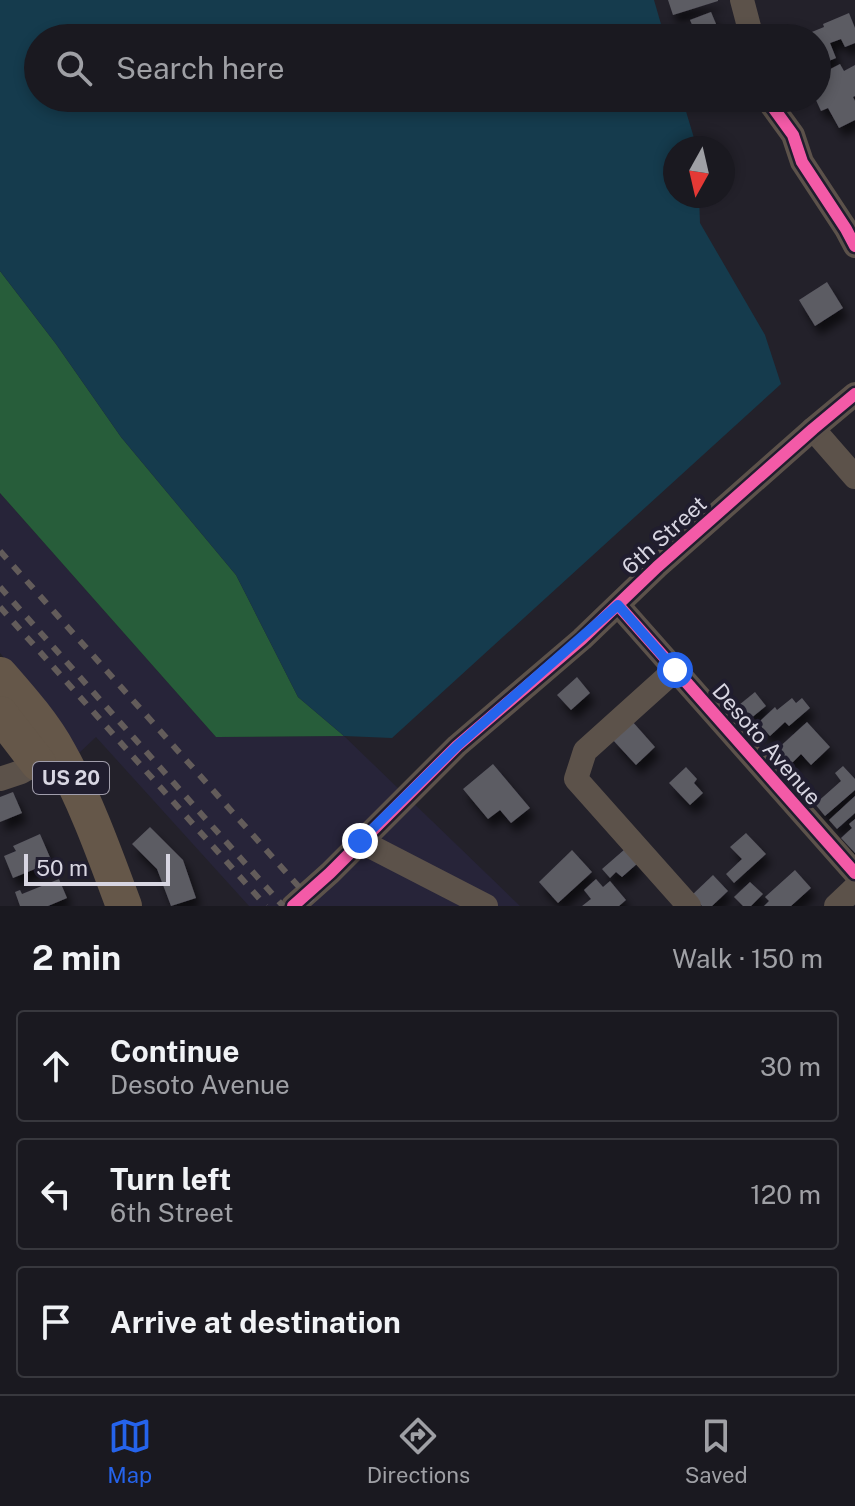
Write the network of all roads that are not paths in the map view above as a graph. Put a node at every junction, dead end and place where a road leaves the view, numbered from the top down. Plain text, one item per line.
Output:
1 (742, 0) edge
2 (748, 24) edge
3 (776, 112) edge
4 (855, 246) edge
5 (855, 394) edge
6 (813, 429) junction
7 (855, 477) edge
8 (618, 605) junction
9 (675, 670) junction
10 (0, 675) edge
11 (0, 714) edge
12 (48, 757) junction
13 (0, 779) edge
14 (360, 841) junction
15 (855, 873) edge
16 (855, 888) edge
17 (104, 906) edge
18 (124, 906) edge
19 (293, 906) edge
20 (486, 906) edge
21 (689, 906) edge
22 (836, 906) edge

1 - 2 street
3 - 4 street
5 - 6 street, 6th Street
6 - 7 street
6 - 8 street, 6th Street
8 - 9 street, Desoto Avenue
8 - 14 street, 6th Street
9 - 15 street, Desoto Avenue
9 - 21 street
10 - 12 highway, US 20
11 - 12 highway, US 20
12 - 13 street
12 - 17 highway, US 20
12 - 18 highway, US 20
14 - 19 street, 6th Street
14 - 20 street
16 - 22 street

